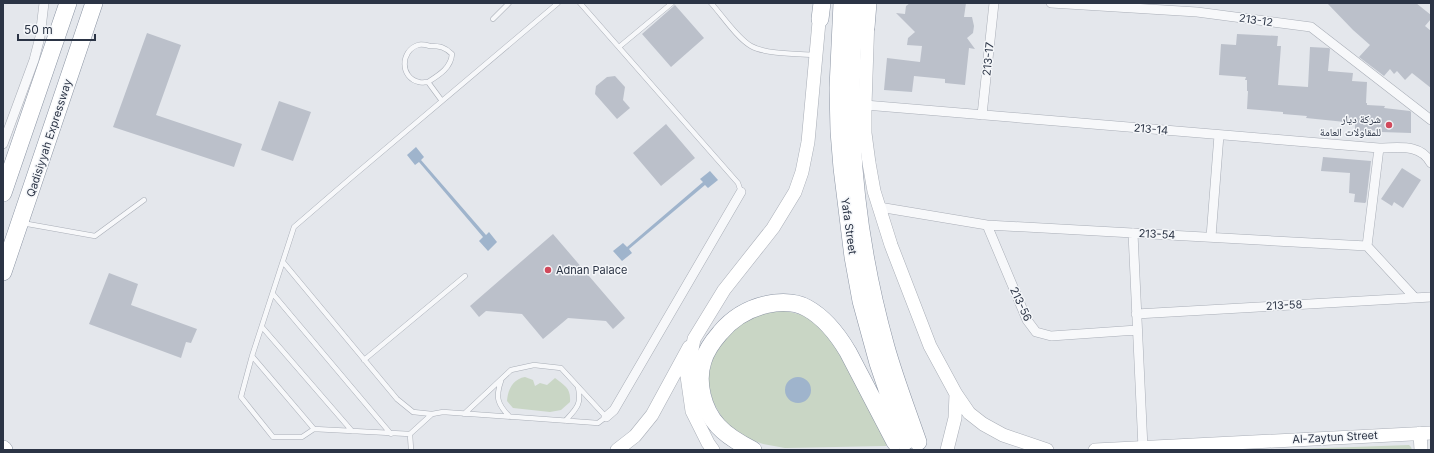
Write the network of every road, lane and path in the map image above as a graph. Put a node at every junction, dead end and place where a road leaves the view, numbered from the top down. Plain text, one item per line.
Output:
1 (44, 3) edge
2 (68, 3) edge
3 (94, 3) edge
4 (509, 3) edge
5 (558, 3) edge
6 (580, 3) edge
7 (672, 3) edge
8 (711, 3) edge
9 (842, 3) edge
10 (855, 3) edge
11 (868, 3) edge
12 (994, 3) edge
13 (1051, 3) edge
14 (1198, 7) edge
15 (821, 8) edge
16 (493, 19) dead end
17 (866, 27) joint
18 (619, 47) junction
19 (816, 55) junction
20 (428, 82) junction
21 (442, 101) junction
22 (865, 105) junction
23 (982, 115) junction
24 (1431, 120) edge
25 (1219, 135) junction
26 (3, 144) edge
27 (1379, 148) junction
28 (1428, 151) edge
29 (1431, 163) edge
30 (741, 192) joint
31 (3, 193) edge
32 (144, 200) dead end
33 (879, 207) junction
34 (20, 222) junction
35 (987, 225) junction
36 (1132, 233) junction
37 (1211, 237) junction
38 (1367, 246) junction
39 (283, 262) junction
40 (3, 272) edge
41 (465, 276) dead end
42 (273, 294) junction
43 (1431, 297) edge
44 (1415, 298) junction
45 (1136, 314) junction
46 (262, 327) junction
47 (1138, 330) junction
48 (694, 339) junction
49 (252, 356) junction
50 (364, 360) junction
51 (501, 380) junction
52 (578, 387) junction
53 (956, 394) junction
54 (432, 414) junction
55 (464, 414) junction
56 (510, 417) junction
57 (606, 417) junction
58 (565, 421) junction
59 (314, 429) junction
60 (352, 431) junction
61 (1426, 433) edge
62 (391, 434) junction
63 (410, 434) junction
64 (906, 442) junction
65 (1143, 448) junction
66 (411, 450) edge
67 (617, 450) edge
68 (713, 450) edge
69 (753, 450) edge
70 (947, 450) edge
71 (1047, 450) edge
72 (1095, 450) edge
73 (1421, 450) edge

1 - 26 street
2 - 31 highway
3 - 34 highway, Qadisiyyah Expressway
4 - 16 lane
5 - 21 lane
6 - 18 lane
7 - 18 lane
8 - 19 lane
9 - 64 highway, Yafa Street
10 - 64 highway, Yafa Street
11 - 17 highway
12 - 23 street, 213-17
13 - 14 street, 213-12
14 - 24 street, 213-12
15 - 19 main road
17 - 22 main road
18 - 30 lane
19 - 48 main road
20 - 20 lane
20 - 21 lane
21 - 39 lane
22 - 23 street, 213-14
22 - 33 main road
23 - 25 street, 213-14
25 - 27 street, 213-14
25 - 37 street
27 - 28 street, 213-14
27 - 38 street
28 - 29 street, 213-14
30 - 57 street
32 - 34 lane
33 - 35 street, 213-54
33 - 53 main road
34 - 40 highway, Qadisiyyah Expressway
35 - 36 street, 213-54
35 - 47 street, 213-56
36 - 37 street, 213-54
36 - 45 street
37 - 38 street, 213-54
38 - 44 street
39 - 42 lane
39 - 50 lane
41 - 50 lane
42 - 46 lane
42 - 62 lane
43 - 44 street, 213-58
44 - 45 street, 213-58
45 - 47 street
46 - 49 lane
46 - 60 lane
47 - 65 street
48 - 67 main road
48 - 68 main road
49 - 59 lane
49 - 59 lane
50 - 54 lane
51 - 52 lane
51 - 55 lane
51 - 56 lane
52 - 57 lane
52 - 58 lane
53 - 70 main road
53 - 71 main road
54 - 55 lane
54 - 63 lane
55 - 56 lane
56 - 58 lane
57 - 58 lane
59 - 60 lane
60 - 62 lane
61 - 65 main road, Al-Zaytun Street
61 - 73 main road
62 - 63 lane
63 - 66 lane
64 - 69 highway
65 - 72 main road, Al-Zaytun Street

